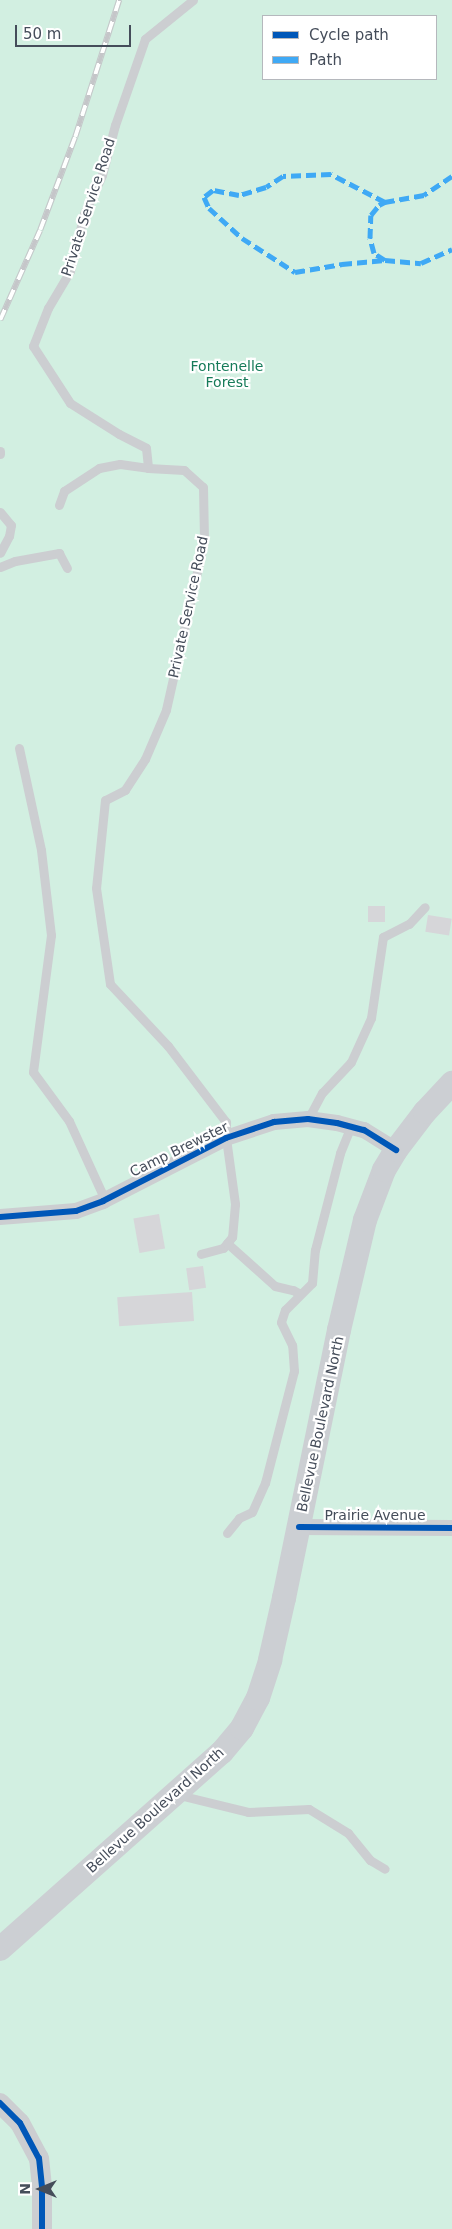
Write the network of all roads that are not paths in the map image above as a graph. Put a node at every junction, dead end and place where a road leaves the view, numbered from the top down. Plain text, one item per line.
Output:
1 (193, 0) edge
2 (148, 468) junction
3 (59, 505) dead end
4 (0, 512) edge
5 (0, 553) edge
6 (0, 567) edge
7 (67, 568) dead end
8 (19, 748) dead end
9 (425, 907) dead end
10 (452, 1083) edge
11 (308, 1119) junction
12 (351, 1126) junction
13 (226, 1138) junction
14 (396, 1150) junction
15 (105, 1200) junction
16 (0, 1217) edge
17 (227, 1243) junction
18 (201, 1254) dead end
19 (300, 1294) junction
20 (299, 1527) junction
21 (452, 1528) edge
22 (227, 1534) dead end
23 (176, 1794) junction
24 (385, 1869) dead end
25 (0, 1948) edge
26 (0, 2103) edge
27 (42, 2229) edge

1 - 2 lane, Private Service Road
2 - 3 lane
2 - 13 lane, Private Service Road
4 - 5 lane
6 - 7 lane
8 - 15 lane
9 - 11 lane
10 - 14 main road, Bellevue Boulevard North
11 - 12 street, Camp Brewster
11 - 13 street, Camp Brewster
12 - 14 street, Camp Brewster
12 - 19 lane
13 - 15 street, Camp Brewster
13 - 17 lane
14 - 20 main road, Bellevue Boulevard North
15 - 16 street, Camp Brewster
17 - 18 lane
17 - 19 lane
19 - 22 lane
20 - 21 street, Prairie Avenue
20 - 23 main road, Bellevue Boulevard North
23 - 24 lane
23 - 25 main road, Bellevue Boulevard North
26 - 27 street

